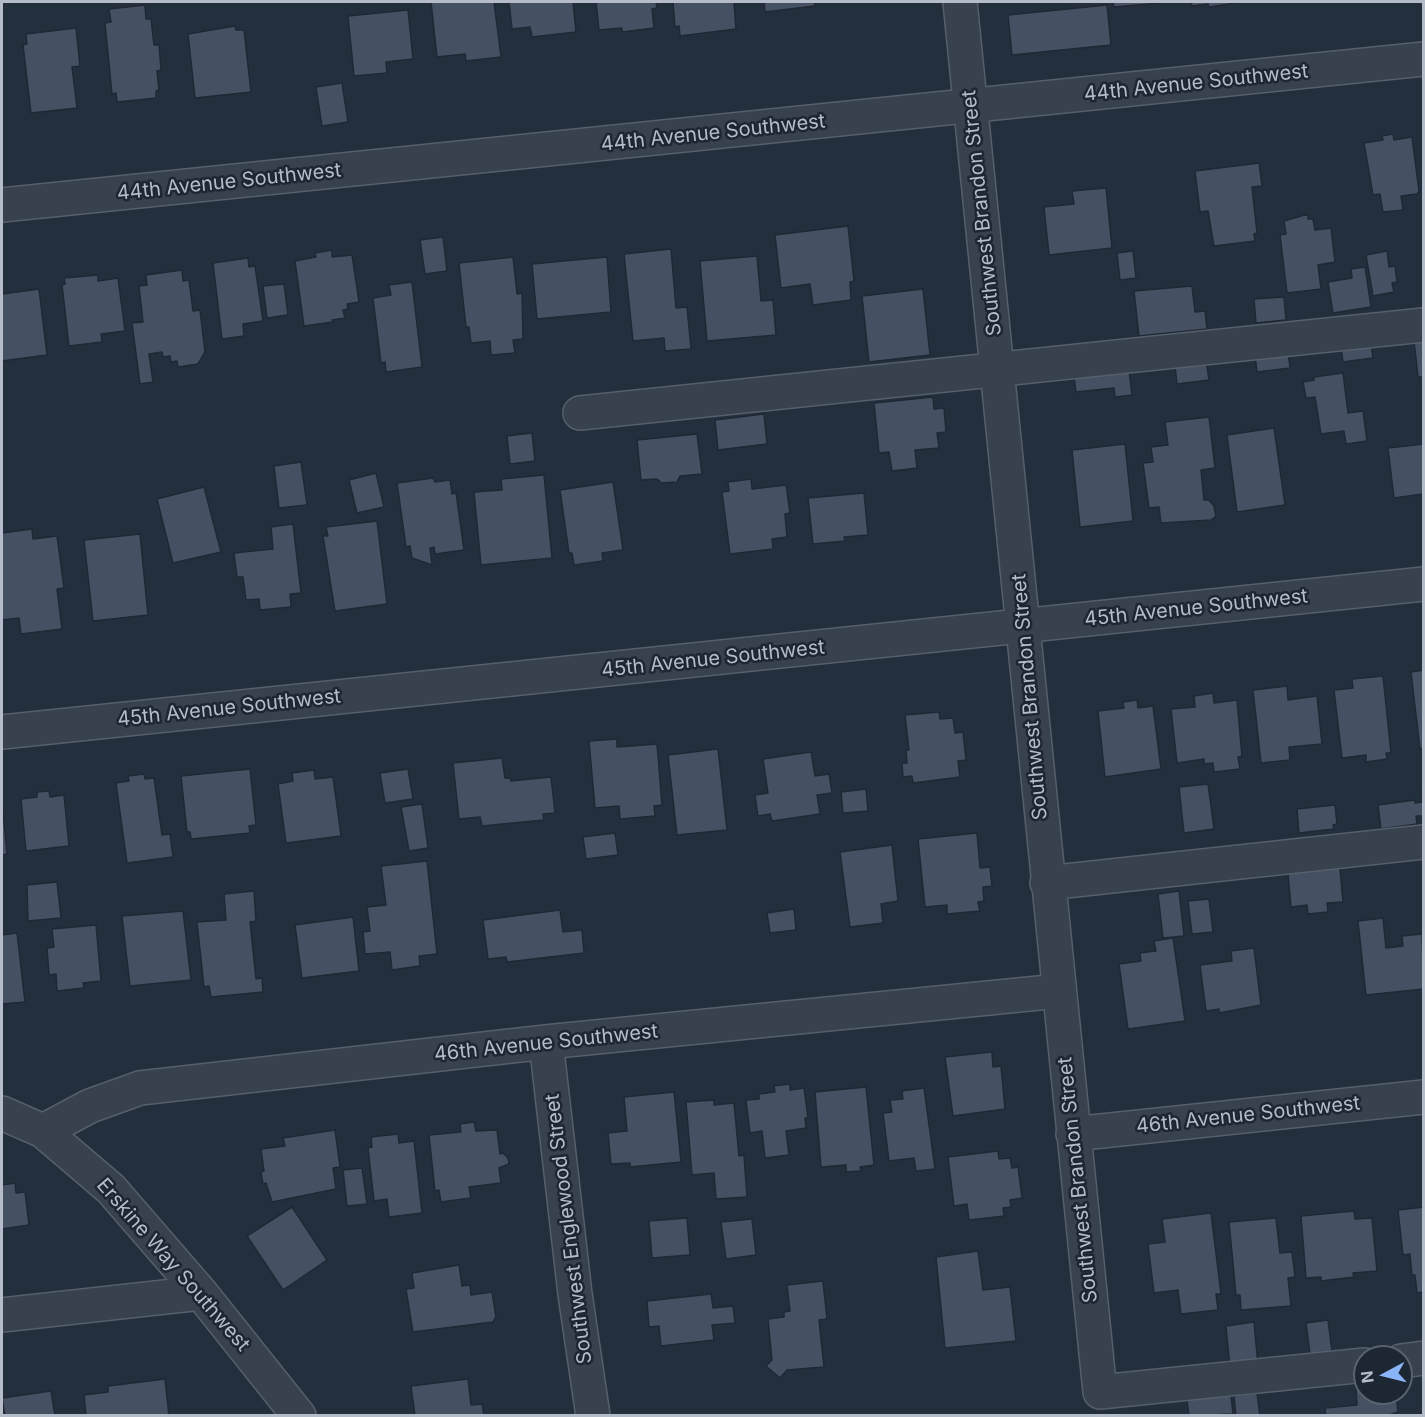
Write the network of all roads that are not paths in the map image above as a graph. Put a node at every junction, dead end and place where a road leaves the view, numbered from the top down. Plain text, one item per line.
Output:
1 (960, 2) edge
2 (1424, 59) edge
3 (971, 106) junction
4 (2, 205) edge
5 (1424, 325) edge
6 (999, 370) junction
7 (580, 413) dead end
8 (1424, 584) edge
9 (1023, 627) junction
10 (2, 732) edge
11 (1424, 842) edge
12 (1047, 883) junction
13 (1059, 991) junction
14 (546, 1042) junction
15 (1424, 1097) edge
16 (2, 1113) edge
17 (44, 1131) junction
18 (1072, 1134) junction
19 (201, 1293) junction
20 (2, 1315) edge
21 (1353, 1366) edge
22 (293, 1413) edge
23 (592, 1416) edge

1 - 3 street, Southwest Brandon Street
2 - 3 street, 44th Avenue Southwest
3 - 4 street, 44th Avenue Southwest
3 - 6 street, Southwest Brandon Street
5 - 6 street
6 - 7 street
6 - 9 street, Southwest Brandon Street
8 - 9 street, 45th Avenue Southwest
9 - 10 street, 45th Avenue Southwest
9 - 12 street, Southwest Brandon Street
11 - 12 street
12 - 13 street, Southwest Brandon Street
13 - 14 street, 46th Avenue Southwest
13 - 18 street, Southwest Brandon Street
14 - 17 street, 46th Avenue Southwest
14 - 23 street, Southwest Englewood Street
15 - 18 street, 46th Avenue Southwest
16 - 17 street, Erskine Way Southwest
17 - 19 street, Erskine Way Southwest
18 - 21 street, Southwest Brandon Street
19 - 20 street
19 - 22 street, Erskine Way Southwest

